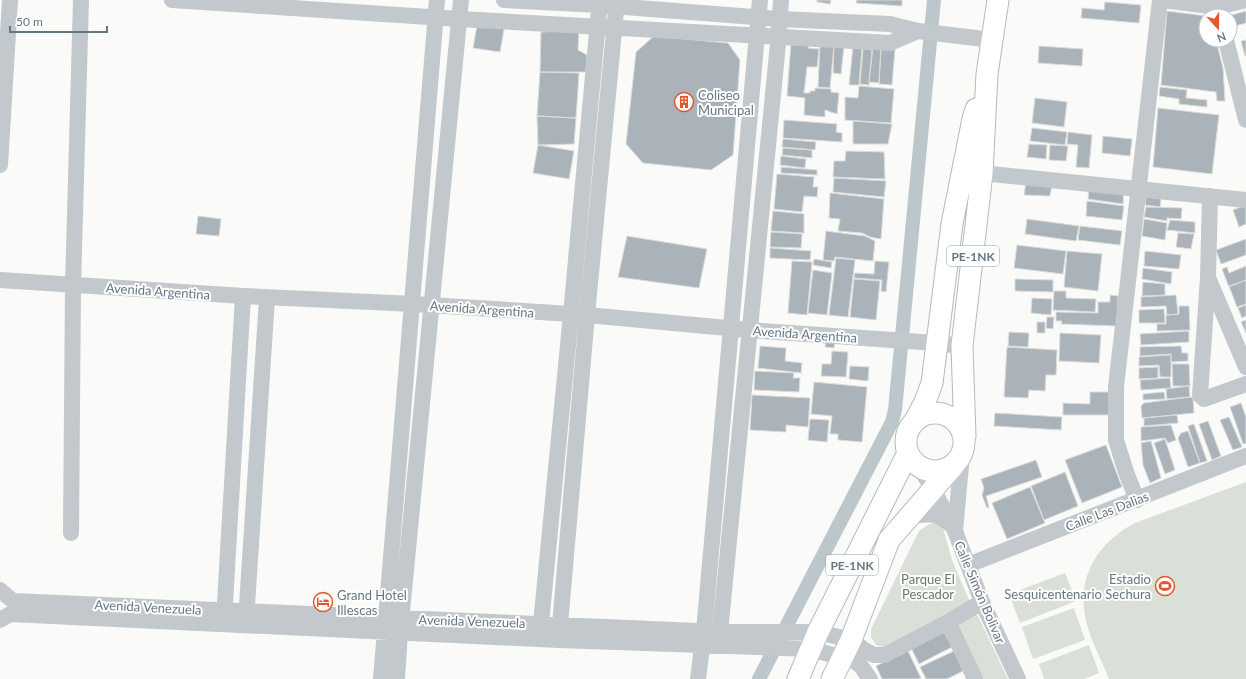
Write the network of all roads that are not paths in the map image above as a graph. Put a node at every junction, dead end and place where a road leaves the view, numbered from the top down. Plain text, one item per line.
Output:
1 (10, 0) edge
2 (81, 0) edge
3 (172, 0) edge
4 (437, 0) edge
5 (461, 0) edge
6 (504, 0) edge
7 (760, 0) edge
8 (781, 0) edge
9 (998, 0) edge
10 (1162, 0) edge
11 (1246, 0) edge
12 (253, 2) edge
13 (600, 2) edge
14 (1198, 2) edge
15 (291, 3) edge
16 (617, 3) edge
17 (1211, 8) edge
18 (1228, 8) edge
19 (435, 17) junction
20 (459, 18) junction
21 (758, 18) junction
22 (779, 19) junction
23 (598, 26) junction
24 (614, 27) junction
25 (918, 31) junction
26 (757, 35) junction
27 (778, 36) junction
28 (992, 40) junction
29 (1228, 48) edge
30 (3, 66) edge
31 (987, 74) junction
32 (1246, 120) edge
33 (0, 165) edge
34 (982, 173) junction
35 (1139, 189) junction
36 (1210, 196) junction
37 (1246, 200) edge
38 (1208, 277) junction
39 (0, 280) edge
40 (73, 285) junction
41 (243, 296) junction
42 (267, 298) junction
43 (413, 304) junction
44 (432, 306) junction
45 (571, 314) junction
46 (587, 315) junction
47 (731, 328) junction
48 (749, 330) junction
49 (936, 343) junction
50 (962, 346) junction
51 (1246, 367) edge
52 (1246, 384) edge
53 (916, 419) junction
54 (960, 452) junction
55 (1246, 456) edge
56 (913, 460) junction
57 (933, 489) junction
58 (1137, 500) junction
59 (908, 517) junction
60 (953, 528) junction
61 (71, 533) dead end
62 (968, 565) junction
63 (0, 590) edge
64 (982, 602) junction
65 (224, 617) junction
66 (247, 618) junction
67 (0, 620) edge
68 (948, 622) junction
69 (394, 624) junction
70 (541, 631) junction
71 (559, 632) junction
72 (703, 638) junction
73 (720, 639) junction
74 (815, 641) junction
75 (846, 649) junction
76 (381, 679) edge
77 (397, 679) edge
78 (698, 679) edge
79 (798, 679) edge
80 (832, 679) edge
81 (870, 679) edge
82 (975, 679) edge
83 (1018, 679) edge

1 - 30 street
2 - 40 street
3 - 12 street
4 - 19 street
5 - 20 street
6 - 13 street
7 - 21 street
8 - 22 street
9 - 28 main road, PE-1NK
10 - 14 street
10 - 35 street
11 - 18 street
12 - 15 street
13 - 16 street
13 - 23 street
14 - 17 street
15 - 19 street
16 - 21 street
16 - 24 street
19 - 20 street
19 - 43 street
20 - 23 street
20 - 44 street
21 - 22 street
21 - 26 street
22 - 25 street
22 - 27 street
23 - 24 street
23 - 45 street
24 - 26 street
24 - 46 street
25 - 27 street
25 - 28 street
26 - 27 street
26 - 47 street
27 - 48 street
28 - 31 main road, PE-1NK
29 - 32 street
30 - 33 street
31 - 34 main road, PE-1NK
31 - 49 main road, PE-1NK
34 - 35 street
34 - 50 main road, PE-1NK
35 - 36 street
35 - 58 street
36 - 37 street
36 - 38 street
38 - 51 street
38 - 52 street
39 - 40 street, Avenida Argentina
40 - 41 street, Avenida Argentina
40 - 61 street
41 - 42 street, Avenida Argentina
41 - 65 street
42 - 43 street, Avenida Argentina
42 - 66 street
43 - 44 street, Avenida Argentina
43 - 69 street
44 - 45 street, Avenida Argentina
44 - 69 street
45 - 46 street, Avenida Argentina
45 - 70 street
46 - 47 street, Avenida Argentina
46 - 71 street
47 - 48 street, Avenida Argentina
47 - 72 street
48 - 49 street, Avenida Argentina
48 - 73 street
49 - 50 street, Avenida Argentina
49 - 53 main road, PE-1NK
50 - 54 main road, PE-1NK
53 - 54 main road
53 - 56 main road, PE-1NK
54 - 56 main road
54 - 57 main road, PE-1NK
54 - 60 street, Calle Simón Bolivar
55 - 58 street, Calle Las Dalias
56 - 57 street
56 - 74 main road, PE-1NK
57 - 59 main road, PE-1NK
57 - 60 street
58 - 62 street, Calle Las Dalias
59 - 60 street
59 - 75 main road, PE-1NK
60 - 62 street, Calle Simón Bolivar
62 - 64 street, Calle Simón Bolivar
63 - 65 street, Avenida Venezuela
64 - 68 street
64 - 83 street, Calle Simón Bolivar
65 - 66 street, Avenida Venezuela
65 - 67 street, Avenida Venezuela
66 - 69 street, Avenida Venezuela
68 - 75 street
68 - 82 street
69 - 70 street, Avenida Venezuela
69 - 76 street
69 - 77 street
70 - 71 street, Avenida Venezuela
71 - 72 street, Avenida Venezuela
72 - 73 street, Avenida Venezuela
72 - 78 street
73 - 74 street, Avenida Venezuela
74 - 75 street, Avenida Venezuela
74 - 79 main road, PE-1NK
75 - 80 main road, PE-1NK
75 - 81 street

